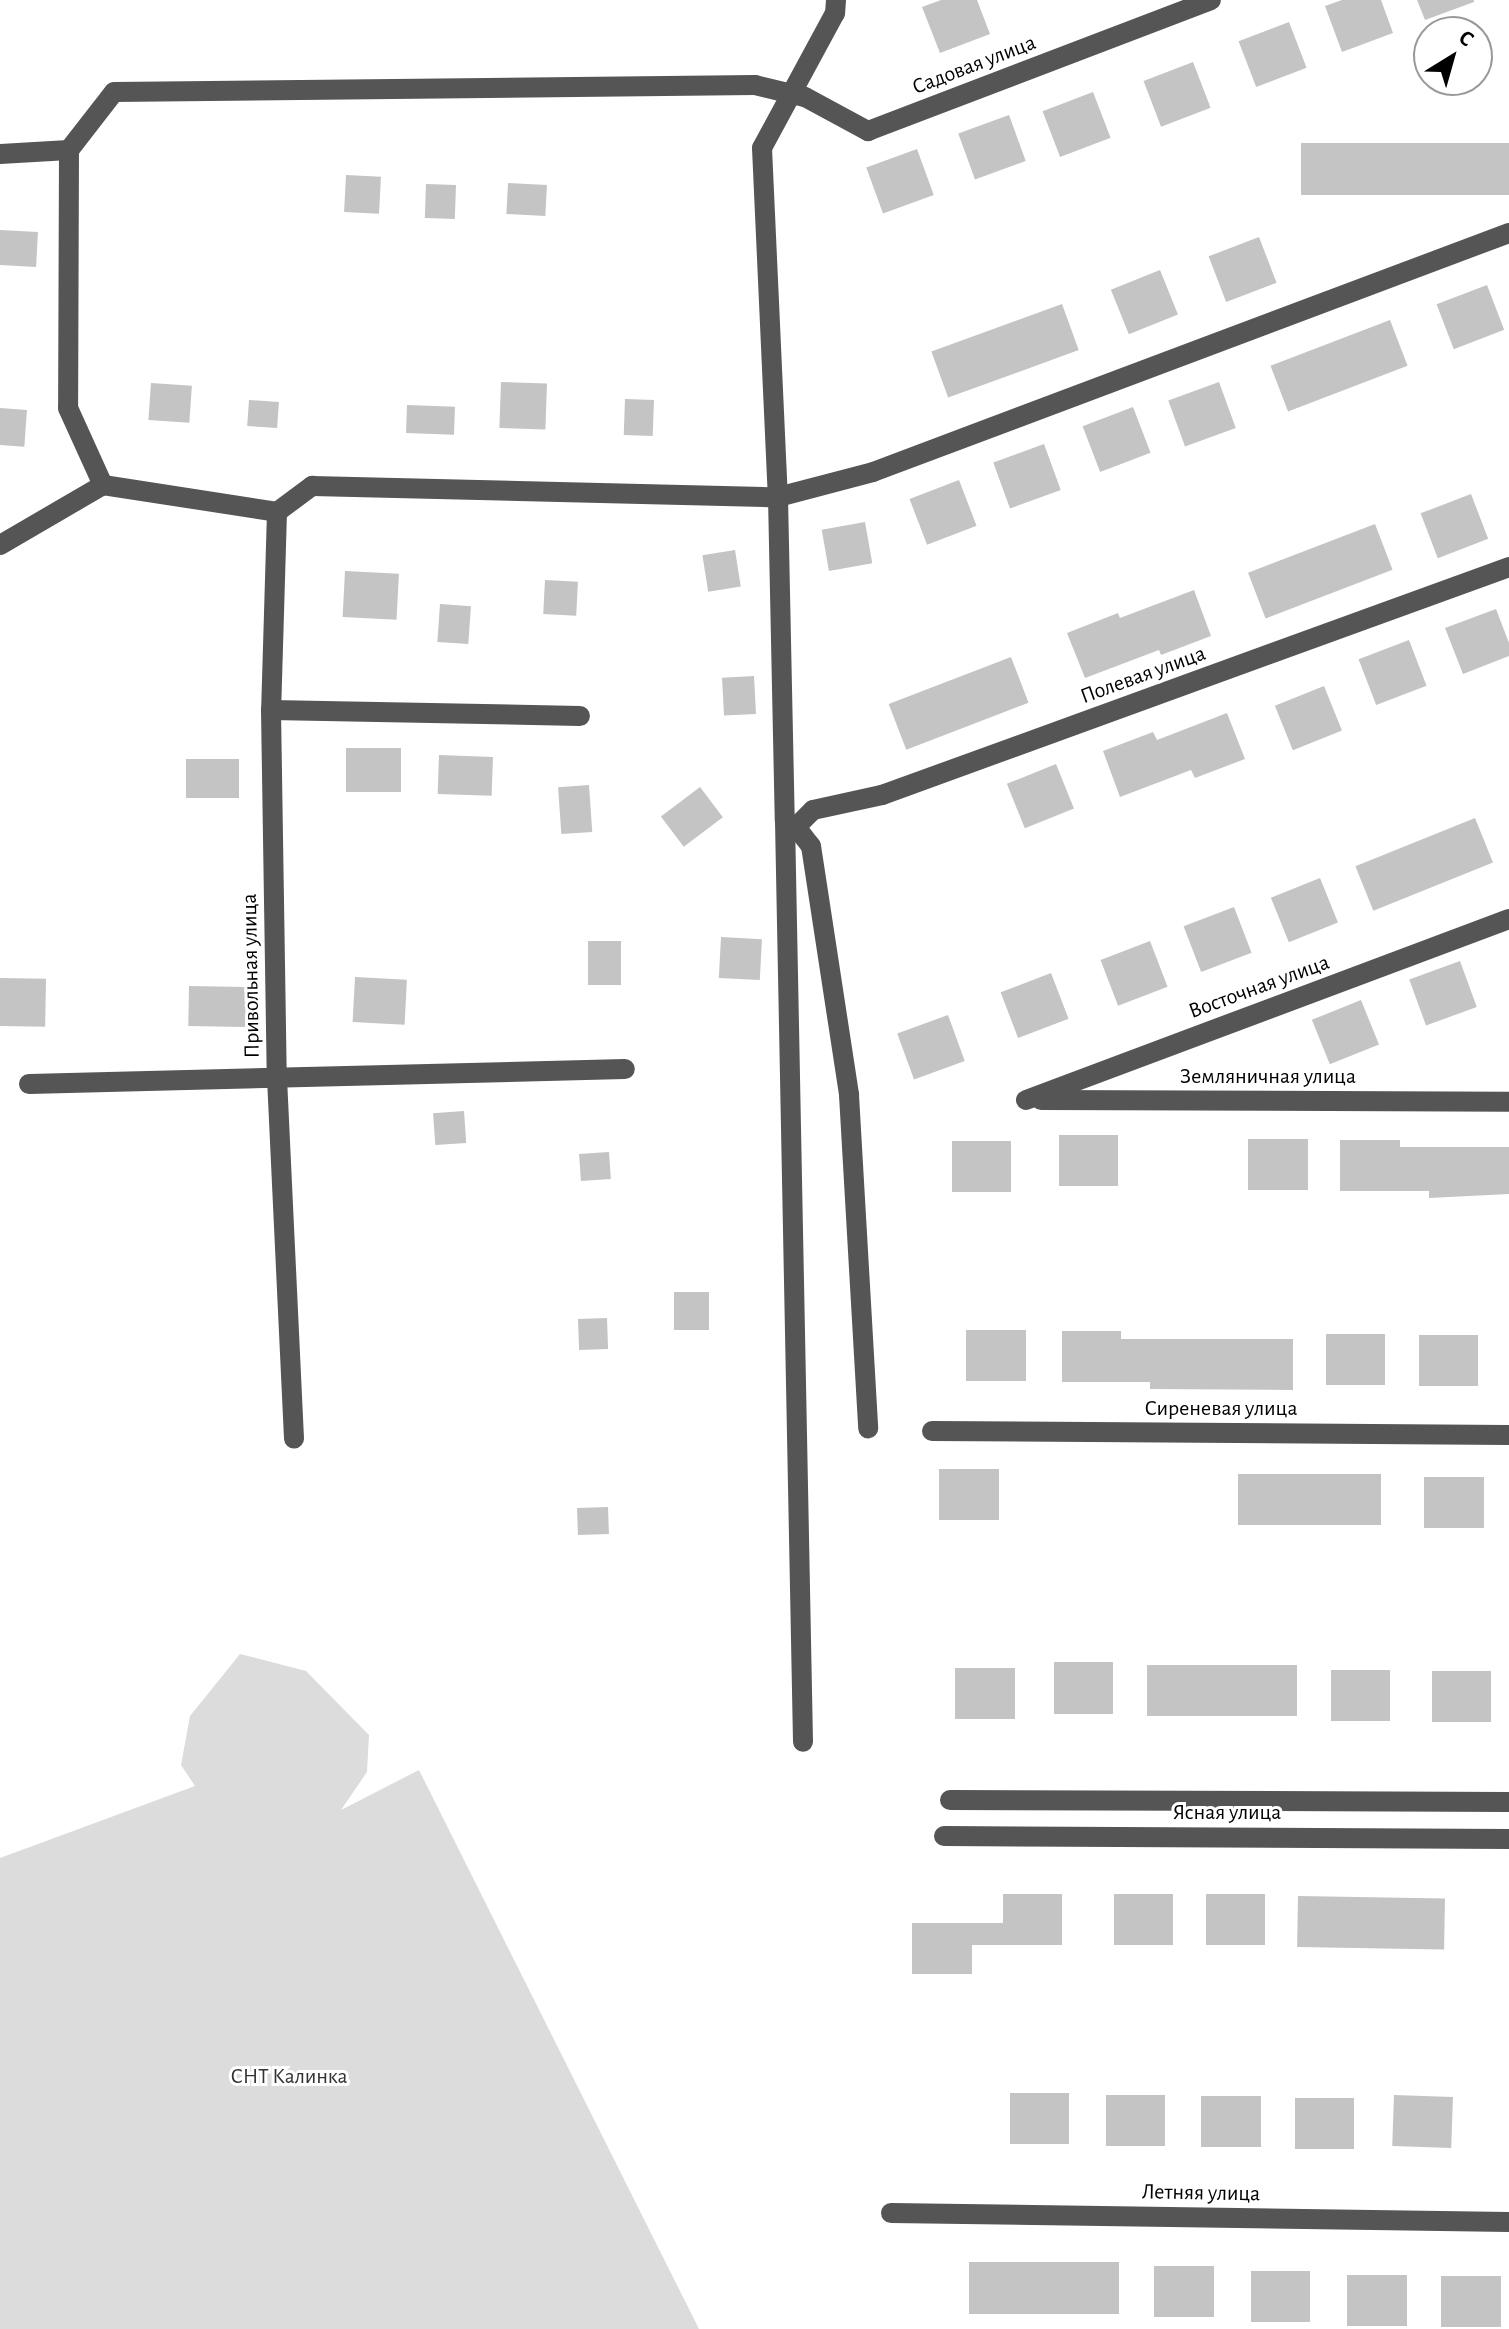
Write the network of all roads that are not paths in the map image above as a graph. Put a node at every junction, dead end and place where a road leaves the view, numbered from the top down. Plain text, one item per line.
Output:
1 (836, 0) edge
2 (1211, 0) edge
3 (790, 94) junction
4 (69, 150) junction
5 (0, 154) edge
6 (1509, 233) edge
7 (103, 485) junction
8 (778, 497) junction
9 (277, 512) junction
10 (0, 545) edge
11 (1509, 567) edge
12 (271, 710) junction
13 (580, 716) dead end
14 (791, 824) junction
15 (1509, 919) edge
16 (625, 1069) dead end
17 (277, 1078) junction
18 (29, 1084) dead end
19 (1026, 1100) joint
20 (1509, 1102) edge
21 (868, 1428) dead end
22 (932, 1431) dead end
23 (1509, 1435) edge
24 (294, 1439) dead end
25 (803, 1742) dead end
26 (950, 1800) dead end
27 (1509, 1802) edge
28 (944, 1836) dead end
29 (1509, 1839) edge
30 (891, 2213) dead end
31 (1509, 2222) edge

1 - 3 street
2 - 3 street, Садовая улица
3 - 4 street, Садовая улица
3 - 8 street
4 - 5 street
4 - 7 street
6 - 8 street
7 - 9 street
7 - 10 street
8 - 9 street
8 - 14 street
9 - 12 street, Привольная улица
11 - 14 street, Полевая улица
12 - 13 street
12 - 17 street, Привольная улица
14 - 21 street
14 - 25 street
15 - 19 street, Восточная улица
16 - 17 street
17 - 18 street
17 - 24 street, Привольная улица
19 - 20 street, Земляничная улица
22 - 23 street, Сиреневая улица
26 - 27 street, Ясная улица
28 - 29 street, Ясная улица
30 - 31 street, Летняя улица

